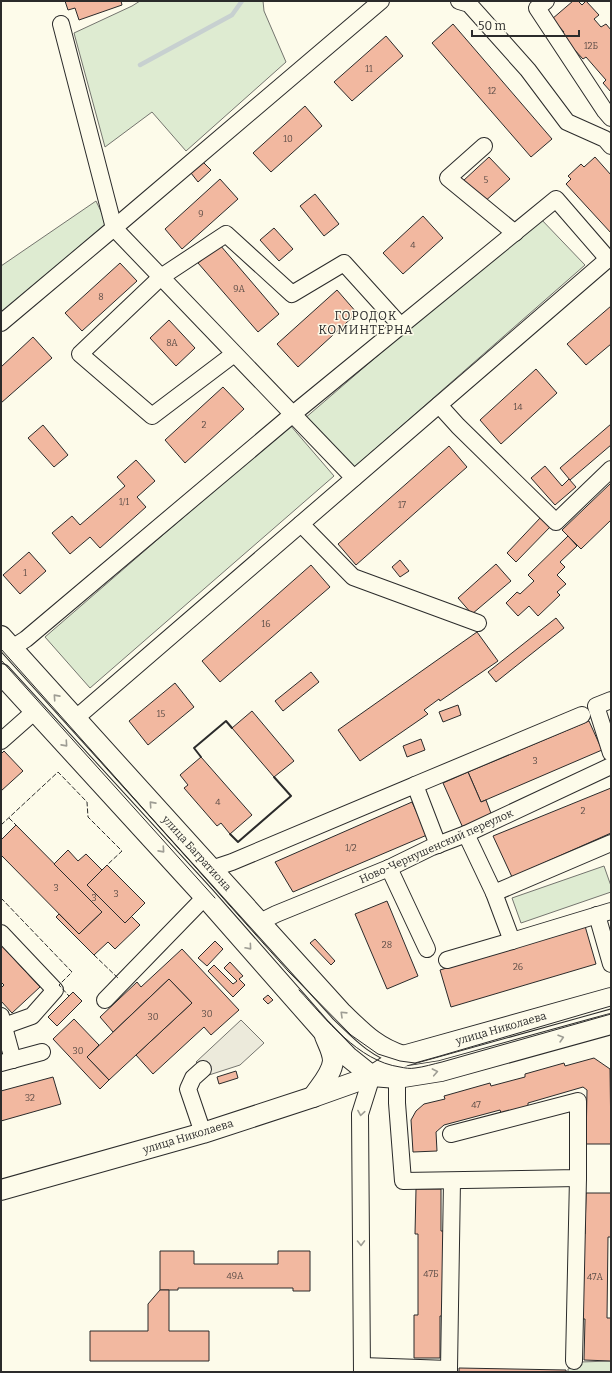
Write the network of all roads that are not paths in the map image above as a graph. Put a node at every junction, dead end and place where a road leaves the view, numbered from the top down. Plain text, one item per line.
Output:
1 (381, 1) edge
2 (459, 1) edge
3 (546, 1) edge
4 (61, 24) dead end
5 (611, 118) edge
6 (484, 146) dead end
7 (611, 146) edge
8 (114, 228) junction
9 (515, 233) junction
10 (609, 259) edge
11 (160, 277) junction
12 (1, 323) edge
13 (401, 326) junction
14 (234, 354) junction
15 (439, 405) junction
16 (293, 414) junction
17 (611, 469) edge
18 (354, 478) junction
19 (301, 524) junction
20 (478, 623) dead end
21 (7, 642) edge
22 (1, 674) edge
23 (611, 700) edge
24 (35, 711) junction
25 (582, 715) dead end
26 (76, 718) junction
27 (1, 741) edge
28 (611, 753) edge
29 (611, 766) edge
30 (416, 785) junction
31 (466, 834) junction
32 (611, 843) edge
33 (438, 845) junction
34 (389, 868) junction
35 (211, 869) junction
36 (494, 893) junction
37 (205, 897) junction
38 (604, 913) edge
39 (260, 922) junction
40 (1, 933) edge
41 (512, 941) junction
42 (427, 949) dead end
43 (447, 960) dead end
44 (611, 964) edge
45 (611, 998) edge
46 (104, 1000) dead end
47 (2, 1021) edge
48 (611, 1024) edge
49 (321, 1029) junction
50 (372, 1041) junction
51 (42, 1052) dead end
52 (404, 1056) junction
53 (7, 1061) edge
54 (202, 1069) dead end
55 (364, 1070) junction
56 (397, 1078) junction
57 (313, 1097) junction
58 (203, 1133) junction
59 (451, 1134) dead end
60 (578, 1178) junction
61 (452, 1181) junction
62 (1, 1190) edge
63 (574, 1361) dead end
64 (362, 1369) edge
65 (449, 1370) edge

1 - 8 street
2 - 7 street
3 - 5 street
4 - 8 street
6 - 9 street
8 - 11 street
8 - 12 street
9 - 10 street
9 - 13 street
10 - 15 street
11 - 13 street
11 - 14 street
11 - 14 street
13 - 16 street
14 - 16 street
15 - 17 street
15 - 18 street
16 - 18 street
16 - 21 street
18 - 19 street
19 - 20 street
19 - 26 street
26 -> 21 main road, улица Багратиона
22 - 24 main road
23 - 28 street
24 - 27 street
24 -> 37 main road
25 - 30 street
35 -> 26 main road, улица Багратиона
29 - 31 street, Ново-Чернушенский переулок
30 - 33 street
30 - 35 street
31 - 33 street, Ново-Чернушенский переулок
31 - 36 street
32 - 36 street
33 - 34 street, Ново-Чернушенский переулок
34 - 39 street, Ново-Чернушенский переулок
34 - 42 street
35 - 39 main road, улица Багратиона
36 - 41 street
37 - 46 street
37 -> 49 main road
38 - 41 street
38 - 44 street
50 -> 39 main road, улица Багратиона
40 - 47 street
41 - 43 street
45 - 52 main road, улица Николаева
47 - 53 street
56 -> 48 main road, улица Николаева
49 - 55 main road
49 - 57 main road
50 - 52 main road, улица Багратиона
50 - 55 main road
51 - 53 street
52 - 55 main road, улица Николаева
54 - 58 street
55 - 56 main road, улица Николаева
55 - 57 main road, улица Николаева
55 -> 64 street
56 - 61 street
57 - 58 main road, улица Николаева
58 - 62 main road, улица Николаева
59 - 60 street
60 - 61 street
60 - 63 street
61 - 65 street
64 - 65 street

